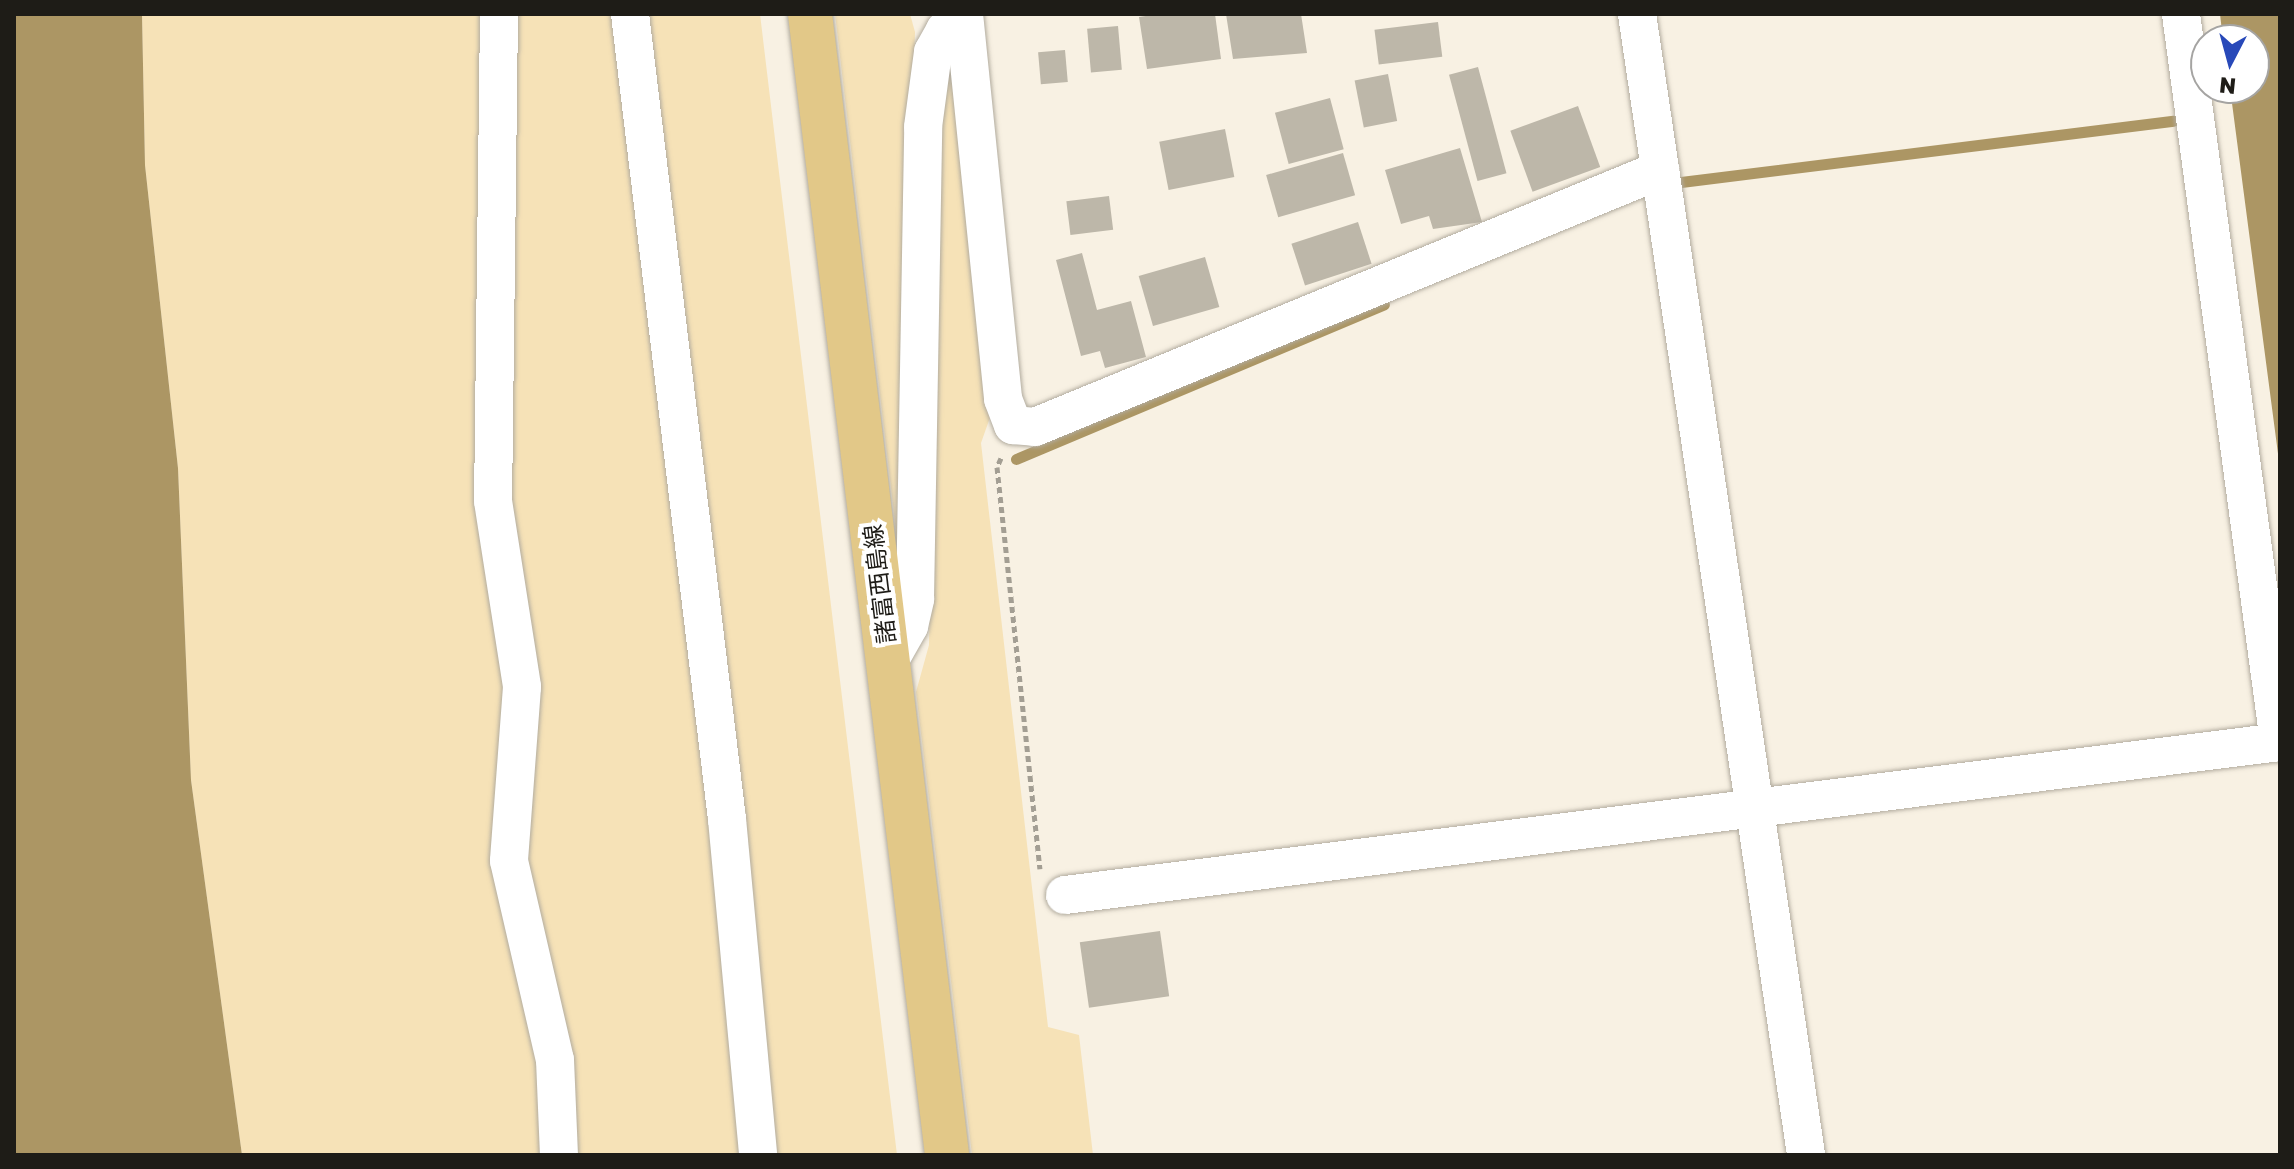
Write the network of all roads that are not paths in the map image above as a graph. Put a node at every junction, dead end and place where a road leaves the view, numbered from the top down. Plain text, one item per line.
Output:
1 (499, 14) edge
2 (630, 14) edge
3 (810, 14) edge
4 (965, 14) edge
5 (1637, 14) edge
6 (2181, 14) edge
7 (1660, 170) junction
8 (888, 663) junction
9 (2280, 742) edge
10 (1757, 807) junction
11 (1065, 895) road end
12 (559, 1155) edge
13 (758, 1155) edge
14 (947, 1155) edge
15 (1806, 1155) edge

1 - 12 street
2 - 13 street
3 - 8 main road, 諸富西島線
4 - 7 street
4 - 8 street
5 - 7 street
6 - 9 street
7 - 10 street
8 - 14 main road, 諸富西島線
9 - 10 street
10 - 11 street
10 - 15 street

